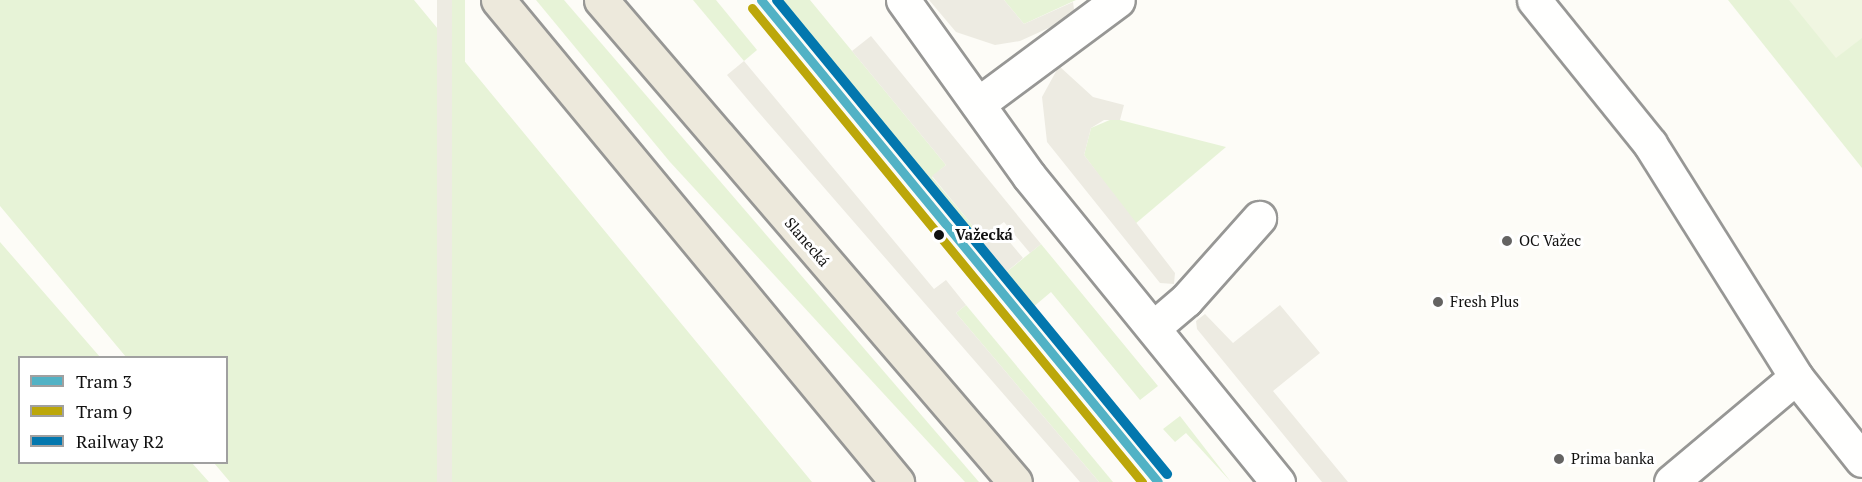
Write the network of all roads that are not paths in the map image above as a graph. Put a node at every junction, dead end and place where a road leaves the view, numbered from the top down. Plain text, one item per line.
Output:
1 (498, 0) edge
2 (601, 0) edge
3 (903, 0) edge
4 (1118, 0) edge
5 (1534, 0) edge
6 (978, 104) junction
7 (1259, 218) dead end
8 (1153, 328) junction
9 (1796, 377) junction
10 (1862, 460) edge
11 (897, 482) edge
12 (1015, 482) edge
13 (1278, 482) edge
14 (1671, 482) edge

1 - 11 main road
2 - 12 main road, Slanecká
3 - 6 street
4 - 6 street
5 - 9 street
6 - 8 street
7 - 8 street
8 - 13 street
9 - 10 street
9 - 14 street

